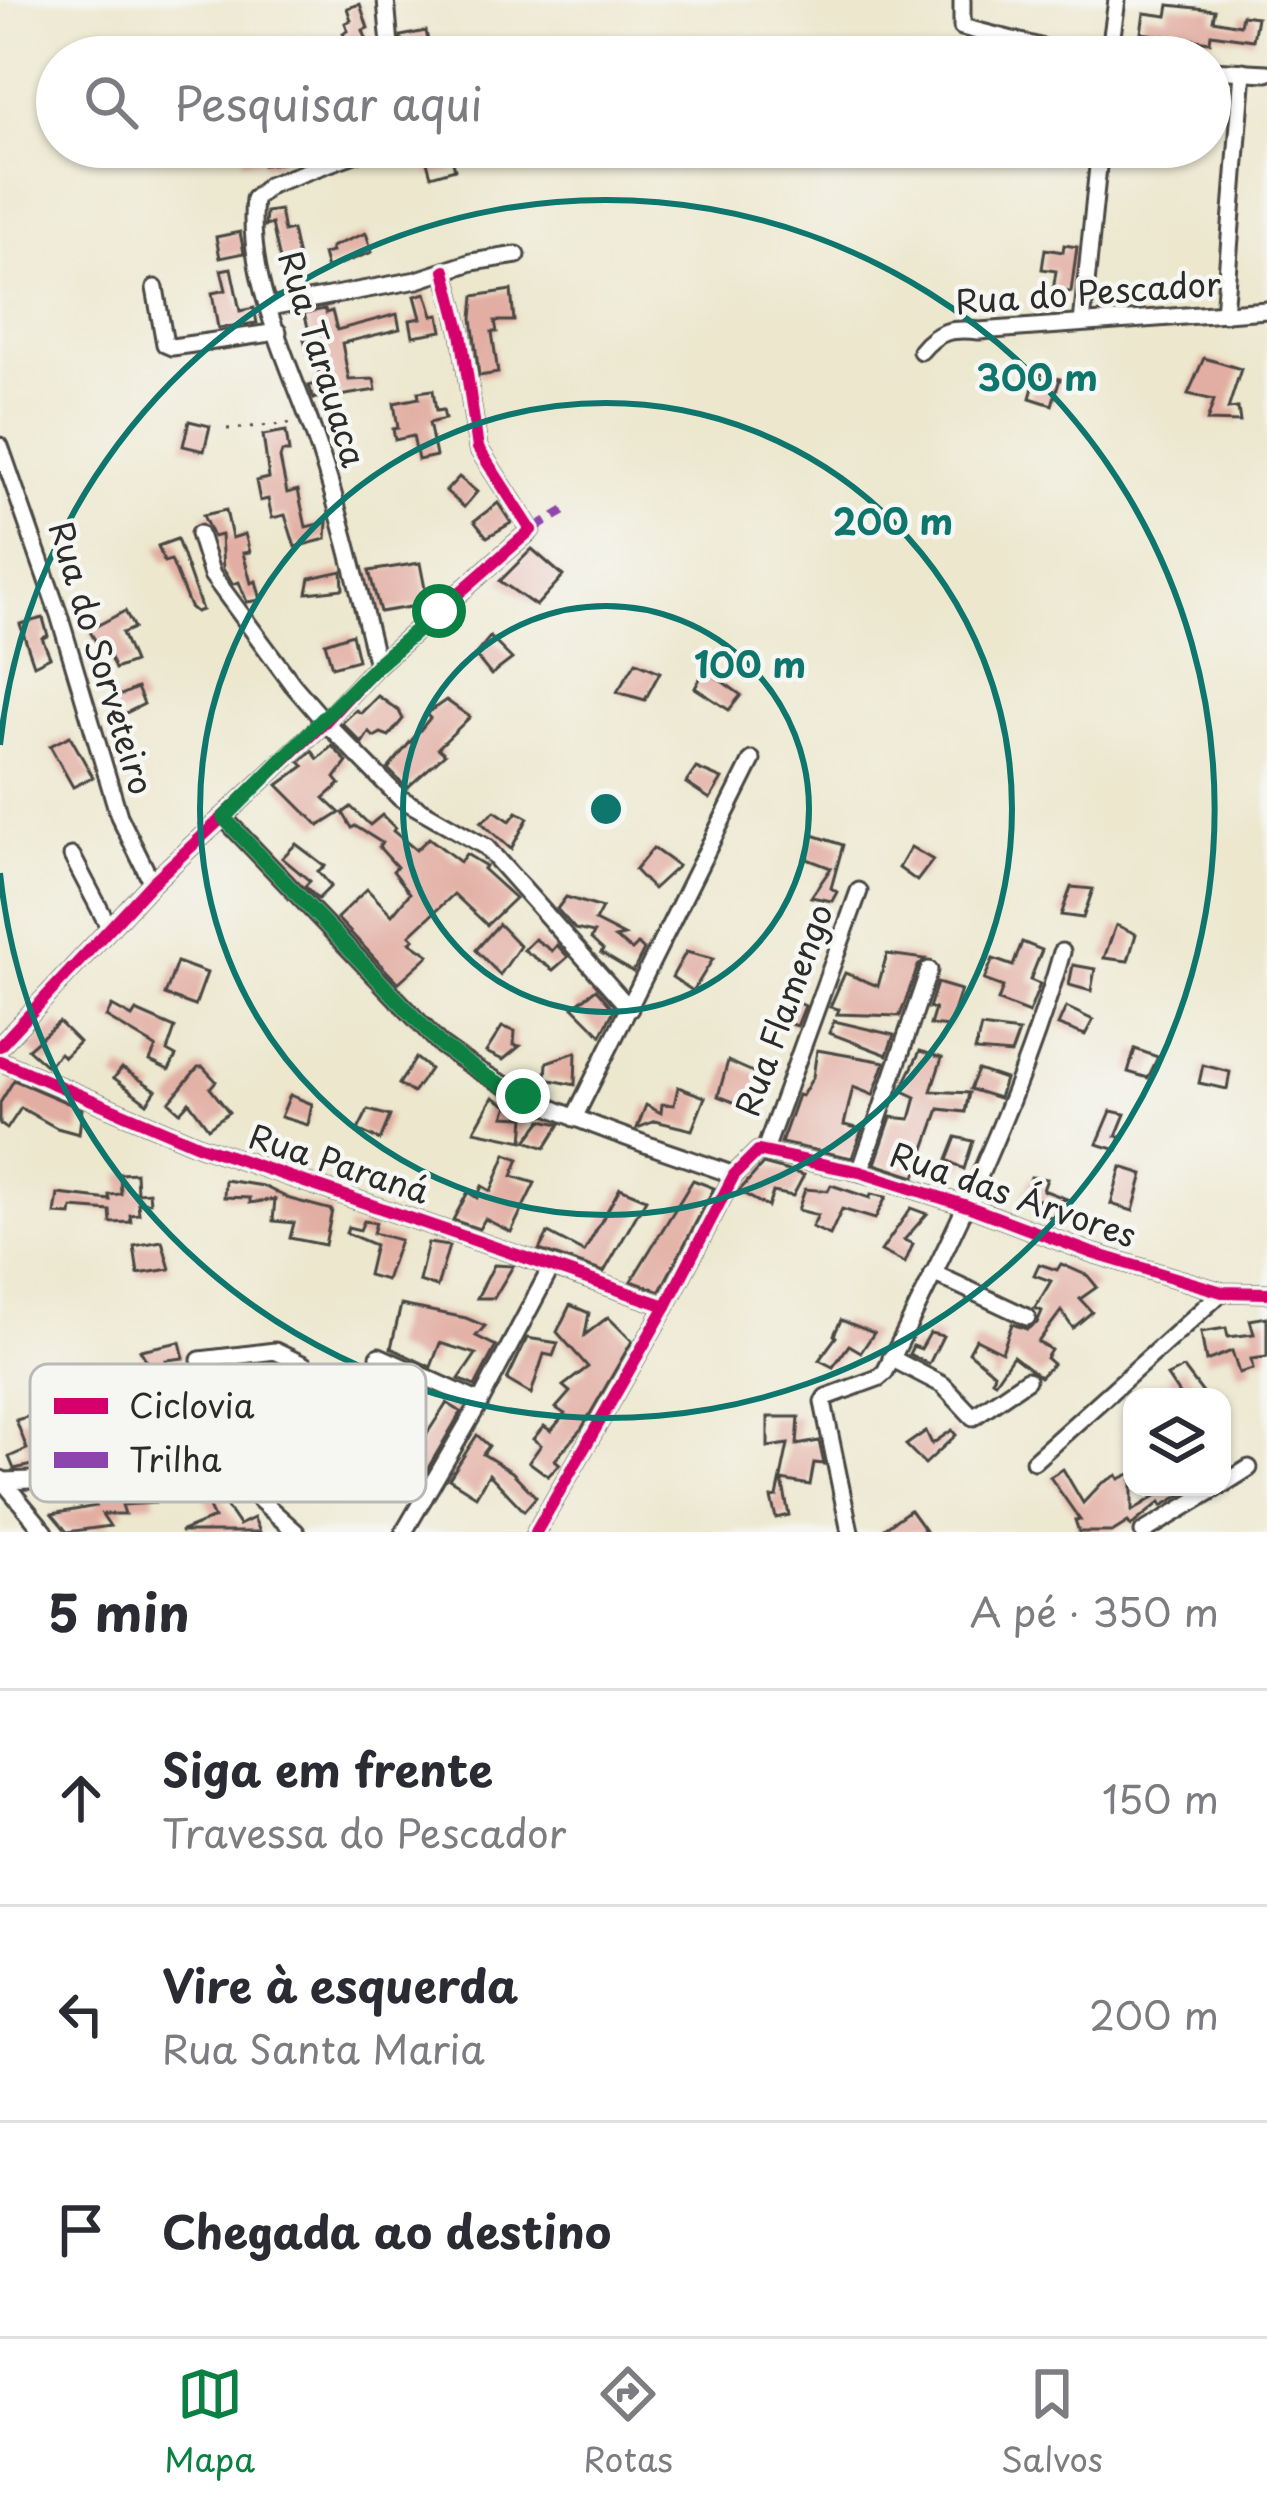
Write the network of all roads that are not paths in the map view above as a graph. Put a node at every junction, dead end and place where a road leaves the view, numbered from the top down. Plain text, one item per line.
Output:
1 (386, 0) edge
2 (962, 0) edge
3 (1117, 0) edge
4 (389, 36) edge
5 (997, 36) edge
6 (1112, 36) edge
7 (1231, 71) edge
8 (1243, 71) junction
9 (1267, 73) edge
10 (317, 168) edge
11 (1098, 168) edge
12 (518, 255) dead end
13 (445, 271) junction
14 (155, 288) dead end
15 (269, 307) junction
16 (1267, 310) edge
17 (1224, 314) junction
18 (1082, 323) junction
19 (278, 332) junction
20 (921, 351) dead end
21 (0, 446) edge
22 (199, 533) dead end
23 (377, 665) junction
24 (325, 722) junction
25 (752, 760) dead end
26 (224, 818) junction
27 (71, 856) dead end
28 (152, 884) junction
29 (859, 891) dead end
30 (109, 927) junction
31 (1062, 952) dead end
32 (929, 970) dead end
33 (630, 1009) junction
34 (0, 1046) edge
35 (0, 1061) edge
36 (574, 1118) junction
37 (765, 1150) junction
38 (739, 1169) junction
39 (860, 1172) junction
40 (967, 1206) junction
41 (552, 1265) junction
42 (933, 1273) junction
43 (1222, 1292) junction
44 (1267, 1293) edge
45 (666, 1306) junction
46 (1027, 1317) dead end
47 (379, 1356) dead end
48 (891, 1358) junction
49 (200, 1360) dead end
50 (302, 1364) edge
51 (397, 1364) edge
52 (426, 1377) edge
53 (1027, 1380) dead end
54 (480, 1402) junction
55 (1034, 1461) dead end
56 (1249, 1468) dead end
57 (2, 1479) edge
58 (1231, 1479) edge
59 (426, 1495) edge
60 (1203, 1496) edge
61 (262, 1502) edge
62 (422, 1502) edge
63 (45, 1532) edge
64 (296, 1532) edge
65 (404, 1532) edge
66 (536, 1532) edge
67 (850, 1532) edge
68 (1143, 1532) edge

1 - 4 street
2 - 5 street
3 - 6 street
7 - 8 street
8 - 9 street
8 - 17 street
10 - 15 street, Rua Tarauaca
11 - 18 street
12 - 13 street
13 - 15 street
13 - 23 street
14 - 19 street
15 - 19 street, Rua Tarauaca
16 - 17 street, Rua do Pescador
17 - 18 street, Rua do Pescador
18 - 20 street, Rua do Pescador
19 - 23 street, Rua Tarauaca
21 - 28 street, Rua do Sorveteiro
22 - 24 street
23 - 24 street
24 - 26 street
24 - 33 street
25 - 33 street
26 - 28 street
26 - 36 street
27 - 30 street
28 - 30 street
29 - 37 street, Rua Flamengo
30 - 34 street
31 - 40 street
32 - 39 street
33 - 36 street
35 - 41 street, Rua Paraná
36 - 38 street
37 - 38 street
37 - 39 street, Rua das Árvores
38 - 45 street
39 - 40 street, Rua das Árvores
40 - 42 street
40 - 43 street, Rua das Árvores
41 - 45 street, Rua Paraná
41 - 54 street
42 - 46 street
42 - 48 street
43 - 44 street, Rua das Árvores
43 - 55 street
45 - 66 street
47 - 51 street
48 - 53 street
48 - 67 street
49 - 50 street
52 - 54 street
54 - 59 street
56 - 58 street
57 - 63 street
60 - 68 street
61 - 64 street
62 - 65 street

